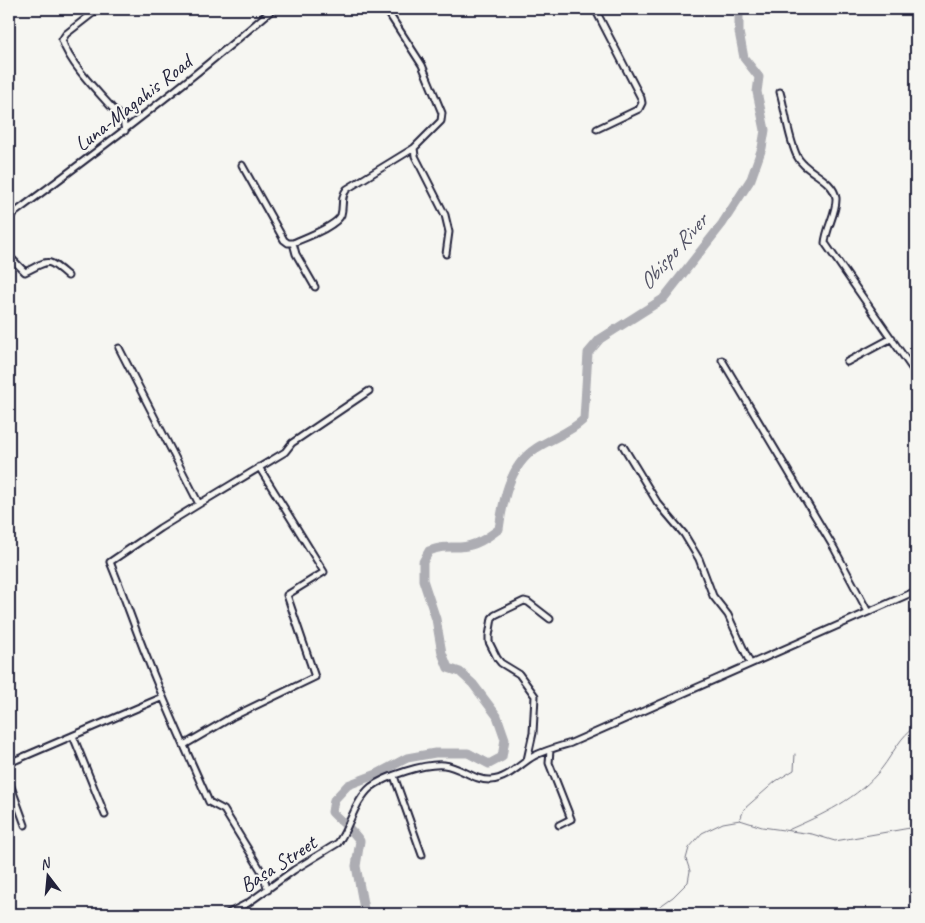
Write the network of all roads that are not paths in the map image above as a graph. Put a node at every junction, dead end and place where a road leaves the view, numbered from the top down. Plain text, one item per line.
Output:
1 (98, 9) edge
2 (273, 9) edge
3 (386, 9) edge
4 (595, 9) edge
5 (780, 92) dead end
6 (597, 129) dead end
7 (125, 131) junction
8 (414, 148) junction
9 (242, 164) dead end
10 (9, 217) edge
11 (293, 243) junction
12 (446, 254) dead end
13 (9, 256) edge
14 (68, 276) dead end
15 (315, 287) dead end
16 (892, 338) junction
17 (119, 348) dead end
18 (722, 360) dead end
19 (847, 362) dead end
20 (916, 374) edge
21 (368, 391) dead end
22 (623, 446) dead end
23 (259, 467) junction
24 (199, 504) junction
25 (916, 591) edge
26 (868, 612) junction
27 (550, 618) dead end
28 (750, 664) junction
29 (163, 697) junction
30 (73, 736) junction
31 (184, 745) junction
32 (550, 750) junction
33 (527, 760) junction
34 (9, 763) edge
35 (394, 776) junction
36 (9, 781) edge
37 (104, 815) dead end
38 (25, 825) dead end
39 (559, 825) dead end
40 (422, 855) dead end
41 (268, 890) junction
42 (916, 911) edge
43 (227, 914) edge
44 (908, 914) edge

1 - 7 street
2 - 7 street, Luna-Magahis Road
3 - 8 street
4 - 6 street
5 - 16 street
7 - 10 street, Luna-Magahis Road
8 - 11 street
8 - 12 street
9 - 11 street
11 - 15 street
13 - 14 street
16 - 19 street
16 - 20 street
17 - 24 street
18 - 26 street
21 - 23 street
22 - 28 street
23 - 24 street
23 - 31 street
24 - 29 street
25 - 26 street
26 - 28 street
27 - 33 street
28 - 32 street
29 - 30 street
29 - 31 street
30 - 34 street
30 - 37 street
31 - 41 street
32 - 33 street
32 - 39 street
33 - 35 street
35 - 40 street
35 - 41 street, Basa Street
36 - 38 street
41 - 43 street, Basa Street
42 - 44 street

